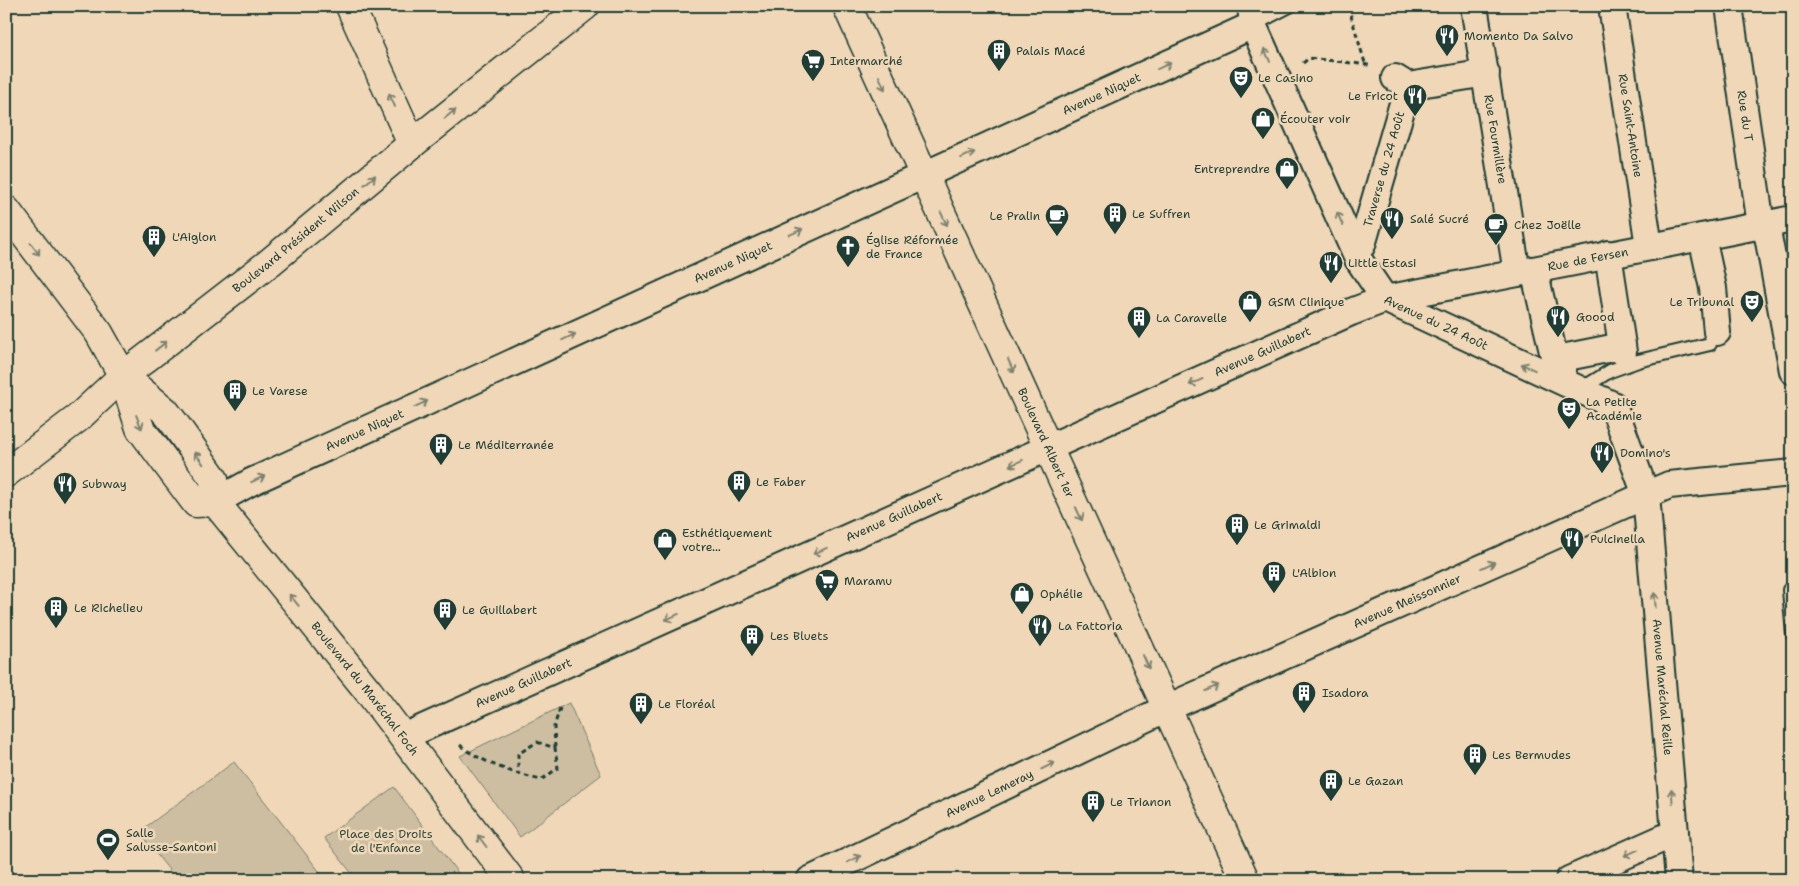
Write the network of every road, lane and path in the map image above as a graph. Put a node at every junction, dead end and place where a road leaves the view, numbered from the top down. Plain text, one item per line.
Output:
1 (350, 6) edge
2 (585, 6) edge
3 (847, 6) edge
4 (1290, 6) edge
5 (1348, 6) edge
6 (1474, 6) edge
7 (1612, 6) edge
8 (1729, 6) edge
9 (1252, 16) edge
10 (1364, 63) junction
11 (1295, 69) dead end
12 (1486, 74) junction
13 (1401, 82) junction
14 (412, 144) junction
15 (923, 174) junction
16 (6, 210) edge
17 (1793, 219) edge
18 (1761, 225) junction
19 (1702, 237) junction
20 (1649, 246) junction
21 (1354, 249) junction
22 (1608, 254) junction
23 (1526, 272) junction
24 (1385, 299) junction
25 (1713, 338) joint
26 (1793, 371) edge
27 (123, 376) junction
28 (1581, 389) junction
29 (1049, 448) junction
30 (6, 473) edge
31 (1793, 473) edge
32 (1646, 495) junction
33 (215, 502) junction
34 (1793, 590) edge
35 (1793, 635) edge
36 (560, 708) dead end
37 (1167, 708) junction
38 (403, 737) junction
39 (459, 744) dead end
40 (555, 748) junction
41 (518, 775) junction
42 (1675, 833) junction
43 (511, 880) edge
44 (810, 880) edge
45 (1245, 880) edge
46 (1569, 880) edge
47 (1679, 880) edge

14 -> 1 street
14 -> 2 street, Boulevard Président Wilson
3 -> 15 street, Boulevard Albert 1er
4 - 9 lane
5 - 10 path
6 - 12 street, Rue Fourmillère
7 - 20 street, Rue Saint-Antoine
8 - 18 street, Rue du T
15 -> 9 street, Avenue Niquet
21 -> 9 street, Avenue du 24 Août
10 - 11 path
10 - 13 path
12 - 13 street
12 - 23 street, Rue Fourmillère
13 - 21 street, Traverse du 24 Août
27 -> 14 street, Boulevard Président Wilson
15 -> 29 street, Boulevard Albert 1er
33 -> 15 street, Avenue Niquet
16 -> 27 street
17 - 18 street, Rue de Fersen
18 - 19 street, Rue de Fersen
18 - 26 street, Rue du T
19 - 20 street, Rue de Fersen
19 - 25 street
20 - 22 street, Rue de Fersen
21 - 24 street, Avenue du 24 Août
22 - 23 street, Rue de Fersen
22 - 23 street, Rue Fourmillère
23 - 24 street, Rue de Fersen
28 -> 24 street, Avenue du 24 Août
24 -> 29 street, Avenue Guillabert
25 - 28 lane
27 - 30 street, Boulevard Président Wilson
27 - 33 street
28 - 32 street, Avenue du 24 Août
29 -> 37 street, Boulevard Albert 1er
29 -> 38 street, Avenue Guillabert
31 - 32 street, Avenue Meissonnier
37 -> 32 street, Avenue Meissonnier
42 -> 32 street, Avenue Maréchal Reille
38 -> 33 street, Boulevard du Maréchal Foch
34 - 35 lane
36 - 40 path
44 -> 37 street, Avenue Lemeray
37 - 45 street, Boulevard Albert 1er
43 -> 38 street, Boulevard du Maréchal Foch
39 - 41 path
40 - 41 path
40 - 41 path
42 -> 46 street
42 - 47 street, Avenue Maréchal Reille

